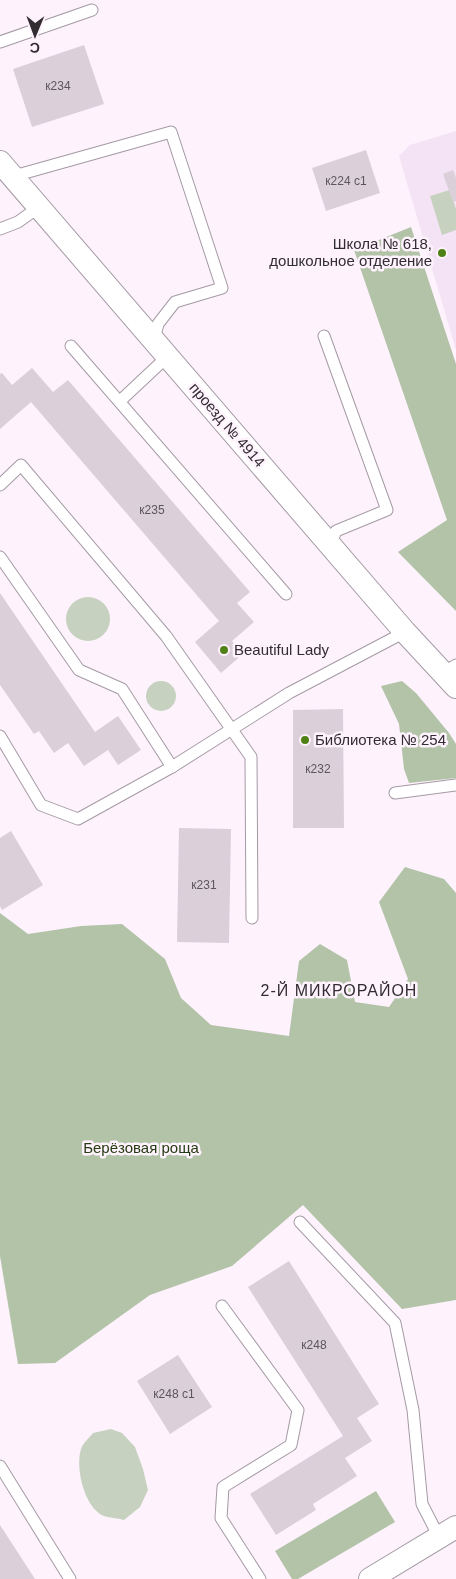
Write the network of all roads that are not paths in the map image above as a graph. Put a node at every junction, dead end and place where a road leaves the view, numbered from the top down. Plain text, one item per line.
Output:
1 (92, 10) dead end
2 (0, 42) edge
3 (7, 170) edge
4 (39, 207) junction
5 (0, 228) edge
6 (324, 336) dead end
7 (72, 346) dead end
8 (161, 348) junction
9 (120, 401) junction
10 (0, 485) edge
11 (330, 545) junction
12 (0, 557) edge
13 (286, 594) dead end
14 (405, 632) junction
15 (452, 675) edge
16 (231, 729) junction
17 (0, 736) edge
18 (172, 766) junction
19 (456, 785) edge
20 (395, 793) dead end
21 (252, 918) dead end
22 (300, 1222) dead end
23 (222, 1306) dead end
24 (0, 1466) edge
25 (448, 1532) edge
26 (70, 1579) edge
27 (260, 1579) edge
28 (370, 1579) edge

1 - 2 lane
3 - 4 street, проезд № 4914
3 - 8 lane
4 - 5 lane
4 - 8 street, проезд № 4914
6 - 11 lane
7 - 9 lane
8 - 9 lane
8 - 11 street, проезд № 4914
9 - 13 lane
10 - 16 lane
11 - 14 street, проезд № 4914
12 - 18 lane
14 - 15 street, проезд № 4914
14 - 16 lane
16 - 18 lane
16 - 21 lane
17 - 18 lane
19 - 20 lane
22 - 25 lane
23 - 27 lane
24 - 26 lane
25 - 28 street

